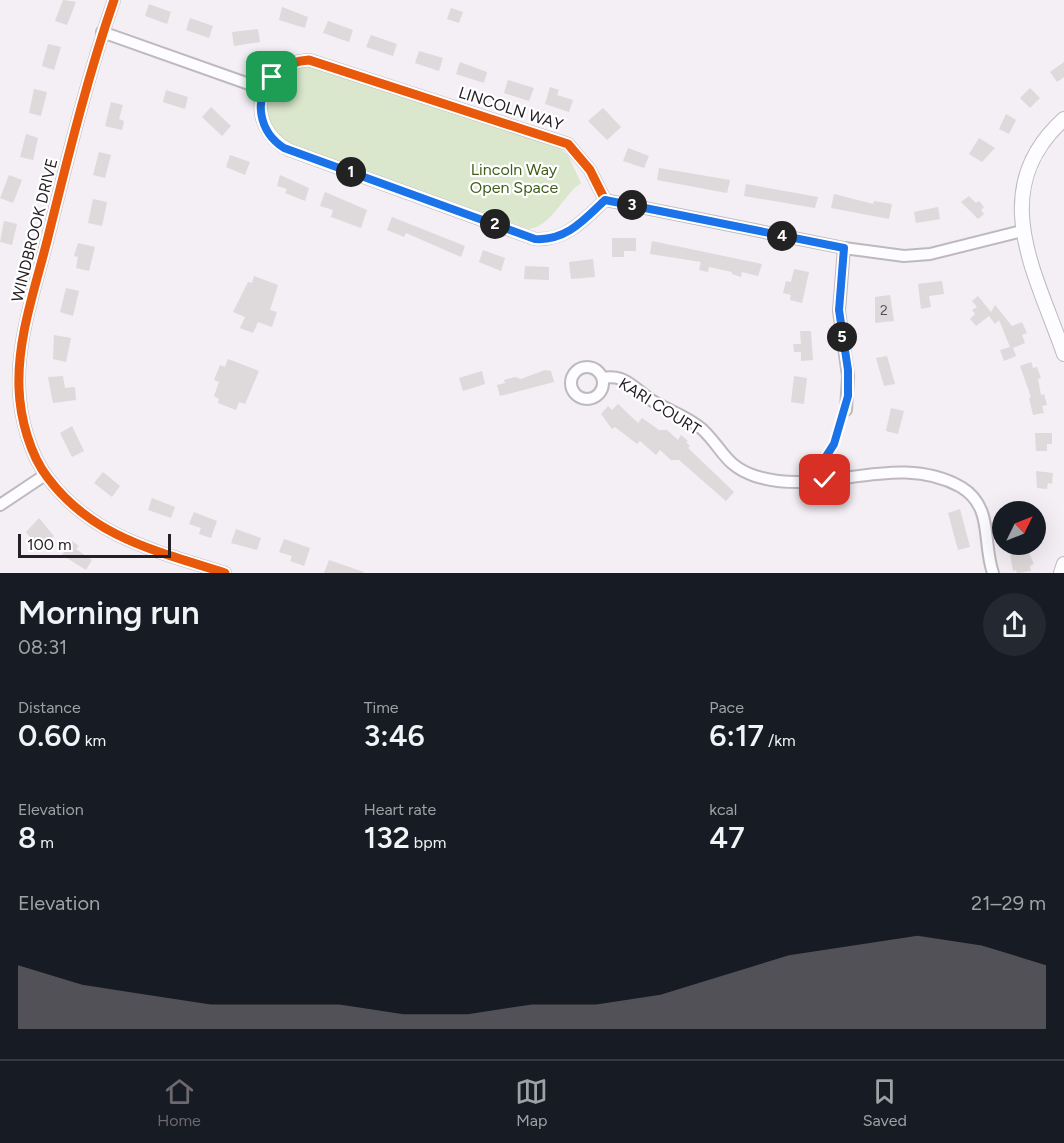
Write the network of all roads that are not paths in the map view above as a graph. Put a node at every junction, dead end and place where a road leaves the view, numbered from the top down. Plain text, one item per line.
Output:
1 (114, 0) edge
2 (102, 32) junction
3 (263, 89) junction
4 (1064, 119) edge
5 (605, 200) junction
6 (1022, 231) junction
7 (844, 248) junction
8 (1064, 354) edge
9 (603, 378) dead end
10 (846, 410) road end
11 (45, 475) junction
12 (0, 505) edge
13 (1064, 564) edge
14 (225, 573) edge
15 (993, 573) edge
16 (1061, 573) edge

1 - 2 street, WINDBROOK DRIVE
2 - 3 street
2 - 11 street, WINDBROOK DRIVE
3 - 5 street, LINCOLN WAY
3 - 5 street
4 - 6 street
5 - 7 street
6 - 7 street
6 - 8 street
7 - 10 street
9 - 15 street, KARI COURT
11 - 12 street
11 - 14 street, WINDBROOK DRIVE
13 - 16 street

